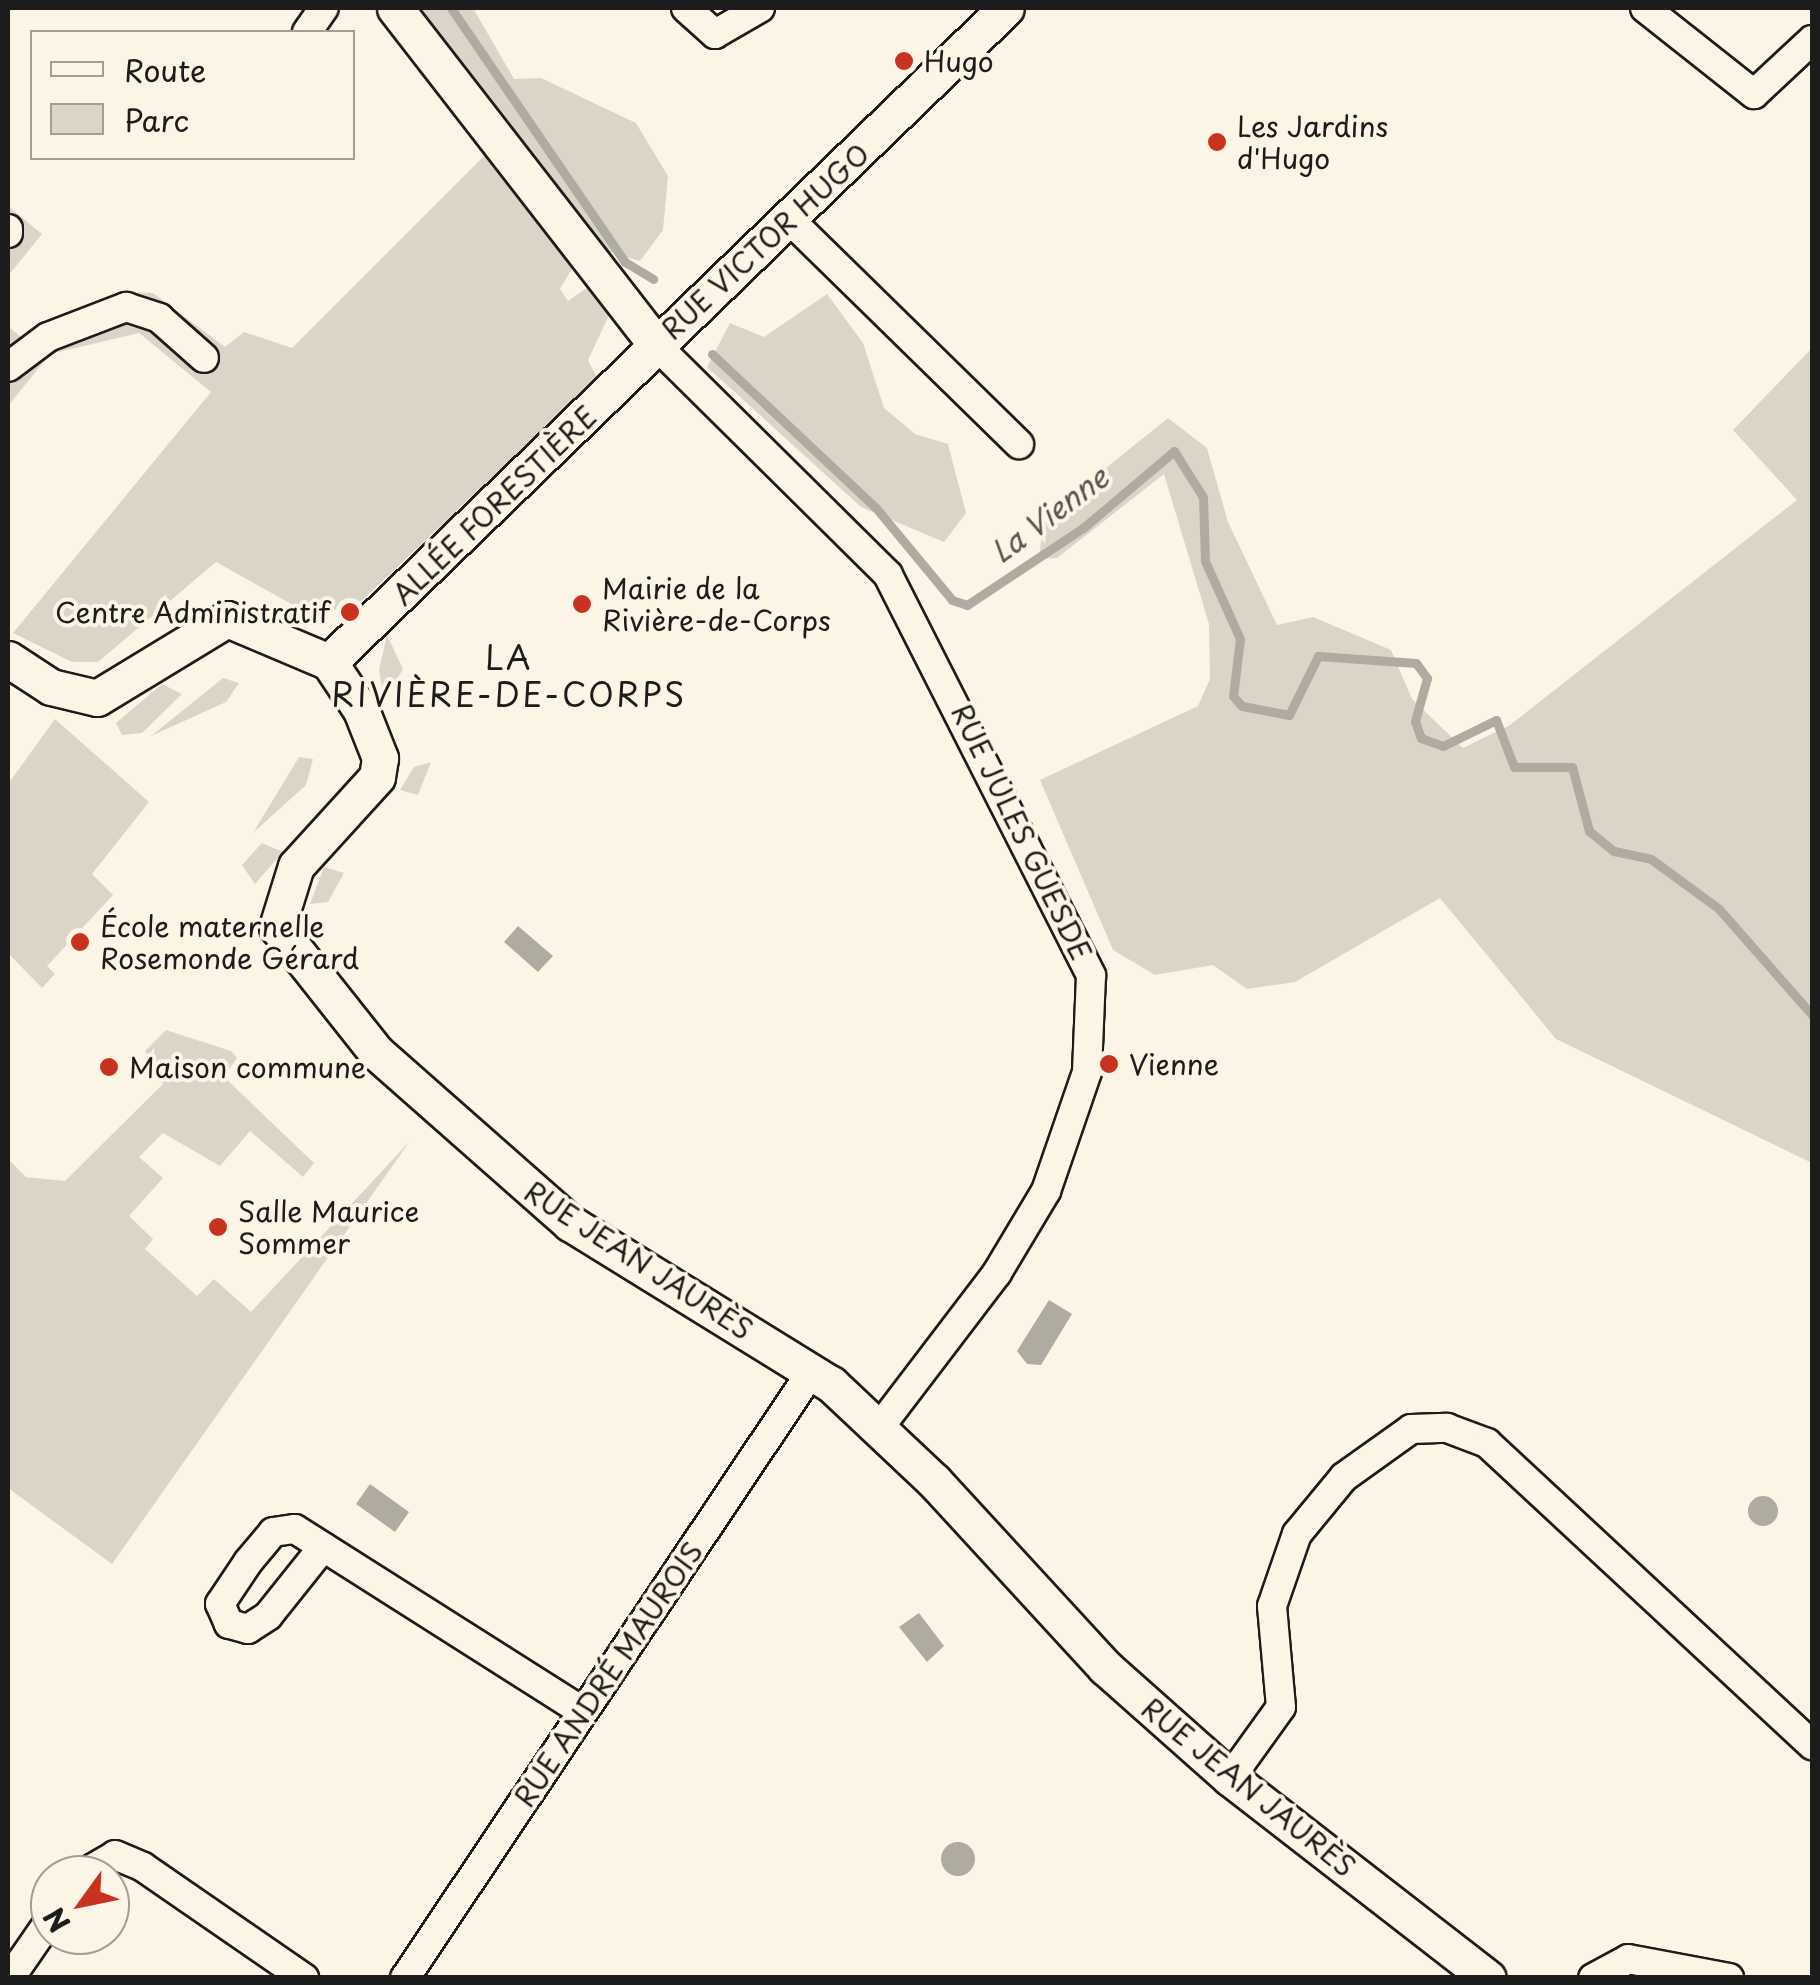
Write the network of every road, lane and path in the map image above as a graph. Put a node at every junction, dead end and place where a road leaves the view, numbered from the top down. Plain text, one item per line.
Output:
1 (324, 8) edge
2 (395, 8) edge
3 (686, 8) edge
4 (760, 8) edge
5 (1006, 8) edge
6 (1645, 8) edge
7 (308, 30) edge
8 (1812, 40) edge
9 (789, 220) junction
10 (660, 348) junction
11 (204, 358) dead end
12 (10, 359) edge
13 (1019, 444) dead end
14 (8, 659) edge
15 (329, 662) junction
16 (812, 1371) junction
17 (879, 1428) junction
18 (323, 1547) dead end
19 (582, 1711) junction
20 (1812, 1744) edge
21 (1230, 1778) junction
22 (130, 1861) edge
23 (30, 1949) edge
24 (10, 1978) edge
25 (304, 1978) edge
26 (405, 1978) edge
27 (1488, 1978) edge
28 (1593, 1978) edge
29 (1728, 1978) edge

1 - 7 street
2 - 10 street, RUE VICTOR HUGO
3 - 4 street
5 - 9 street, RUE VICTOR HUGO
6 - 8 street
9 - 10 street, RUE VICTOR HUGO
9 - 13 street
10 - 15 street, ALLÉE FORESTIÈRE
10 - 17 street, RUE JULES GUESDE
11 - 12 street
14 - 15 street
15 - 16 street, RUE JEAN JAURÈS
16 - 17 street, RUE JEAN JAURÈS
16 - 19 street, RUE ANDRÉ MAUROIS
17 - 21 street, RUE JEAN JAURÈS
18 - 19 street
19 - 26 street, RUE ANDRÉ MAUROIS
20 - 21 street
21 - 27 street, RUE JEAN JAURÈS
22 - 25 street
23 - 24 street
28 - 29 street

